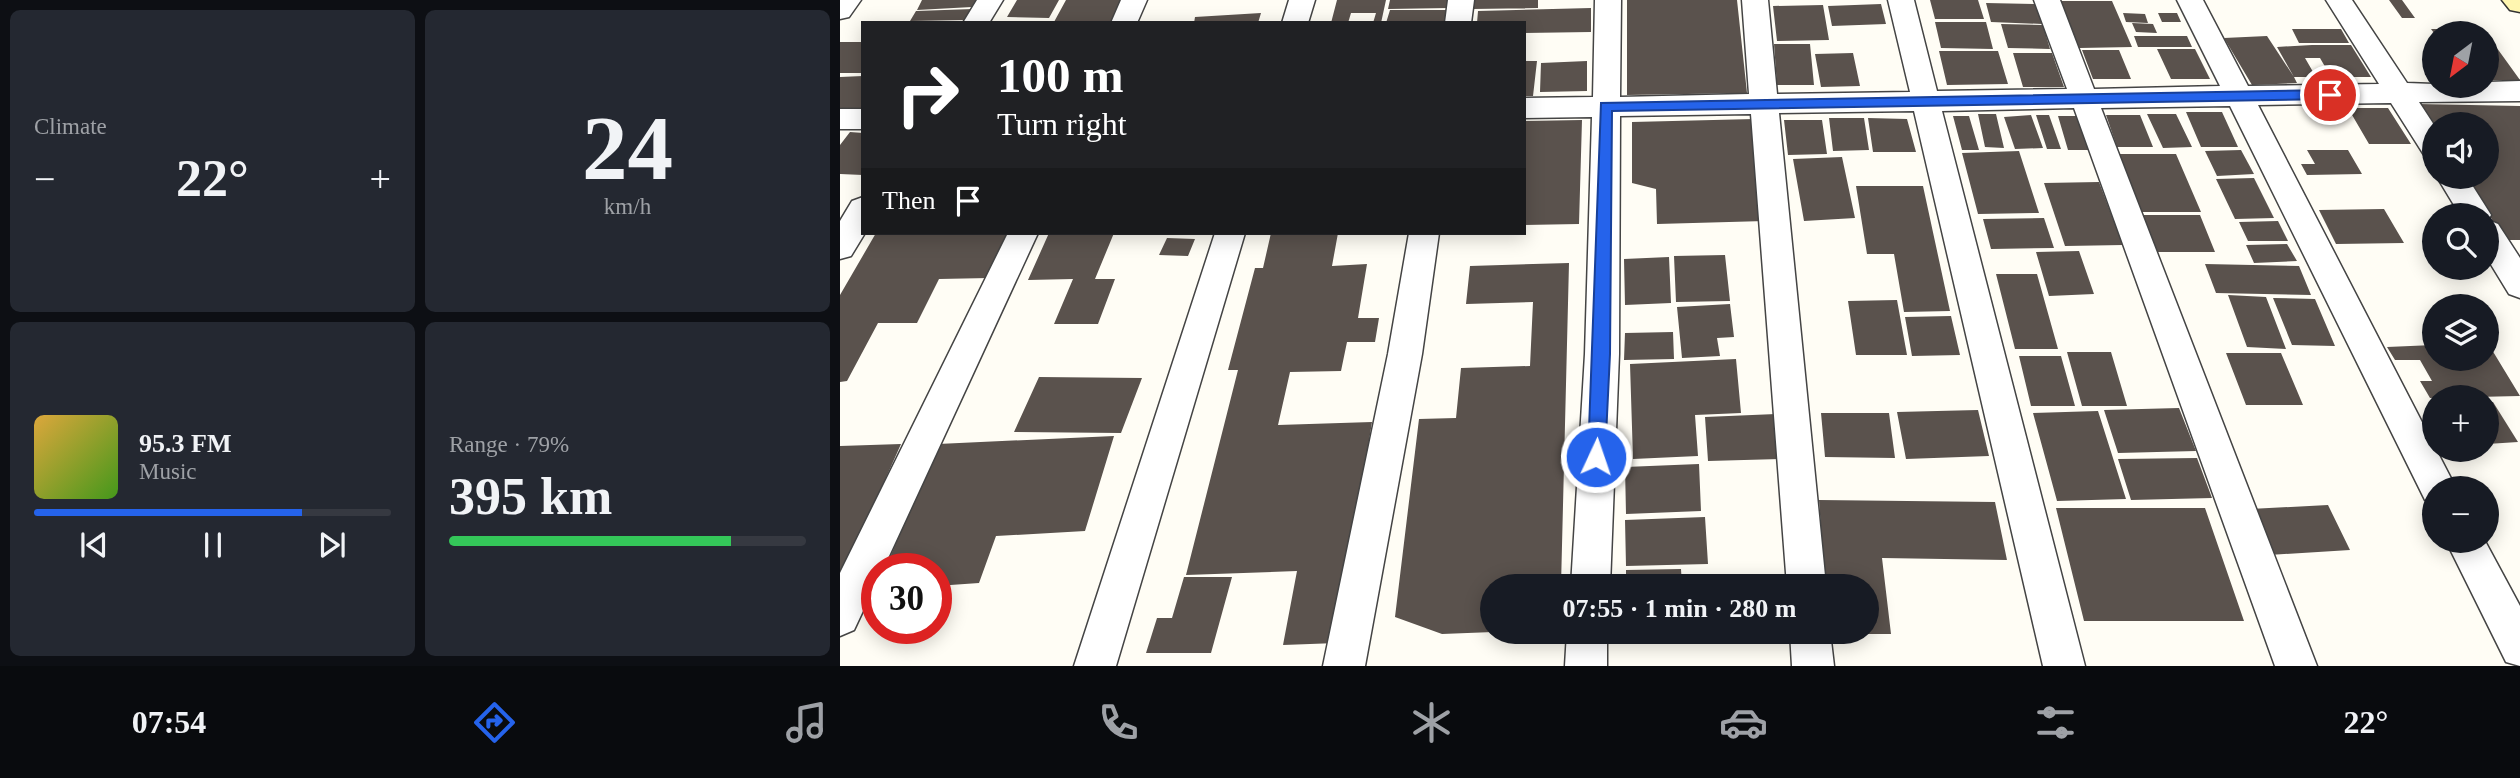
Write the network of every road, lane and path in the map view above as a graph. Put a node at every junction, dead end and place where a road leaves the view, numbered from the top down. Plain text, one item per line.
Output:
1 (848, 0) edge
2 (990, 0) edge
3 (1135, 0) edge
4 (1302, 0) edge
5 (1461, 0) edge
6 (1608, 0) edge
7 (1755, 0) edge
8 (1901, 0) edge
9 (2047, 0) edge
10 (2190, 0) edge
11 (2339, 0) edge
12 (840, 11) edge
13 (977, 21) edge
14 (1125, 21) edge
15 (1296, 21) edge
16 (1458, 21) edge
17 (2520, 92) edge
18 (2400, 94) junction
19 (2238, 96) junction
20 (2084, 99) junction
21 (1923, 102) junction
22 (1765, 104) junction
23 (1605, 107) junction
24 (1526, 108) edge
25 (840, 119) edge
26 (861, 119) edge
27 (2422, 129) edge
28 (861, 212) edge
29 (1022, 235) edge
30 (1229, 235) edge
31 (1424, 235) edge
32 (840, 247) edge
33 (2499, 251) edge
34 (2520, 285) edge
35 (2432, 476) edge
36 (2471, 553) edge
37 (1591, 574) edge
38 (1805, 574) edge
39 (840, 616) edge
40 (1587, 644) edge
41 (1811, 644) edge
42 (2520, 648) edge
43 (1095, 666) edge
44 (1344, 666) edge
45 (1586, 666) edge
46 (1813, 666) edge
47 (2064, 666) edge
48 (2296, 666) edge

1 - 12 street
2 - 13 street
3 - 14 street
4 - 15 street
5 - 16 street
6 - 23 street
7 - 22 street
8 - 21 street
9 - 20 street
10 - 19 street
11 - 18 street
17 - 18 street
18 - 19 street
18 - 27 street
19 - 20 street
19 - 35 street
20 - 21 street
20 - 48 street
21 - 22 street
21 - 47 street
22 - 23 street
22 - 38 street
23 - 24 street
23 - 37 street
25 - 26 street
28 - 32 street
29 - 39 street
30 - 43 street
31 - 44 street
33 - 34 street
36 - 42 street
40 - 45 street
41 - 46 street

